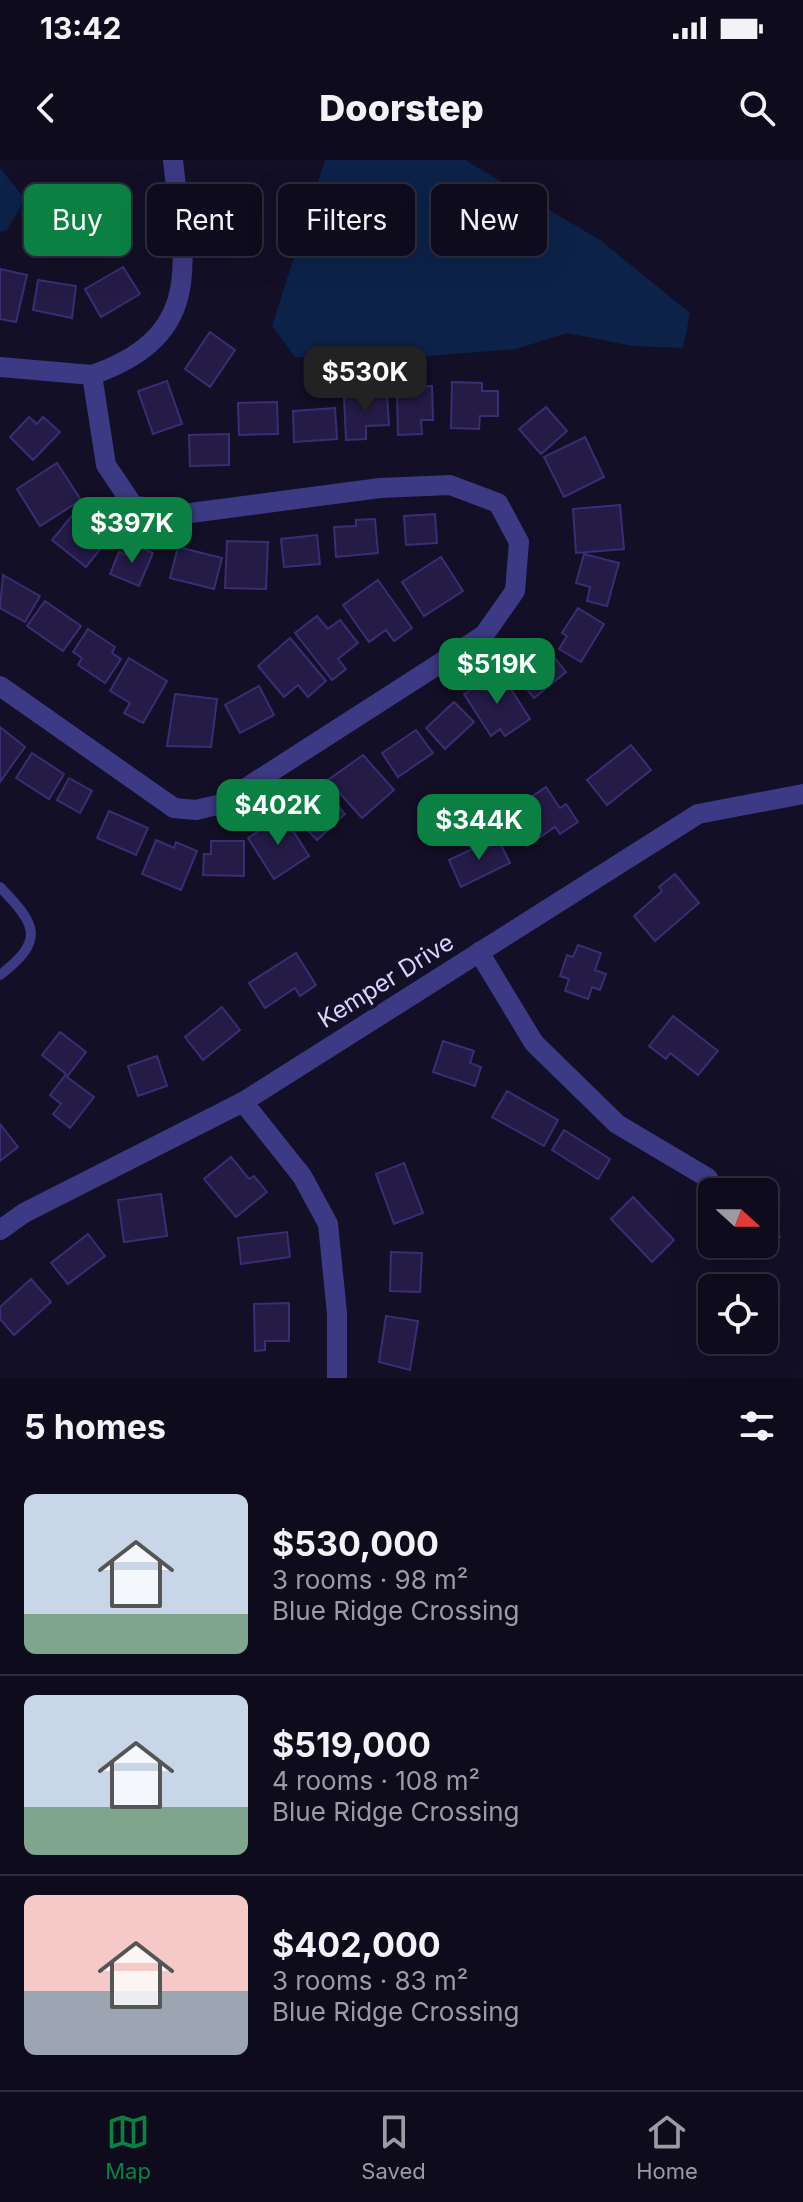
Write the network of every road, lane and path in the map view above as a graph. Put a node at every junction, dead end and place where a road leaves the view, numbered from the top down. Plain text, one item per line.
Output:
1 (173, 160) edge
2 (0, 367) edge
3 (92, 375) junction
4 (0, 686) edge
5 (803, 794) edge
6 (2, 893) edge
7 (479, 952) junction
8 (0, 975) edge
9 (243, 1102) junction
10 (708, 1178) dead end
11 (0, 1230) edge
12 (337, 1378) edge

1 - 3 street
2 - 3 street
3 - 4 street
5 - 7 street, Kemper Drive
6 - 8 lane
7 - 9 street, Kemper Drive
7 - 10 street
9 - 11 street, Kemper Drive
9 - 12 street

